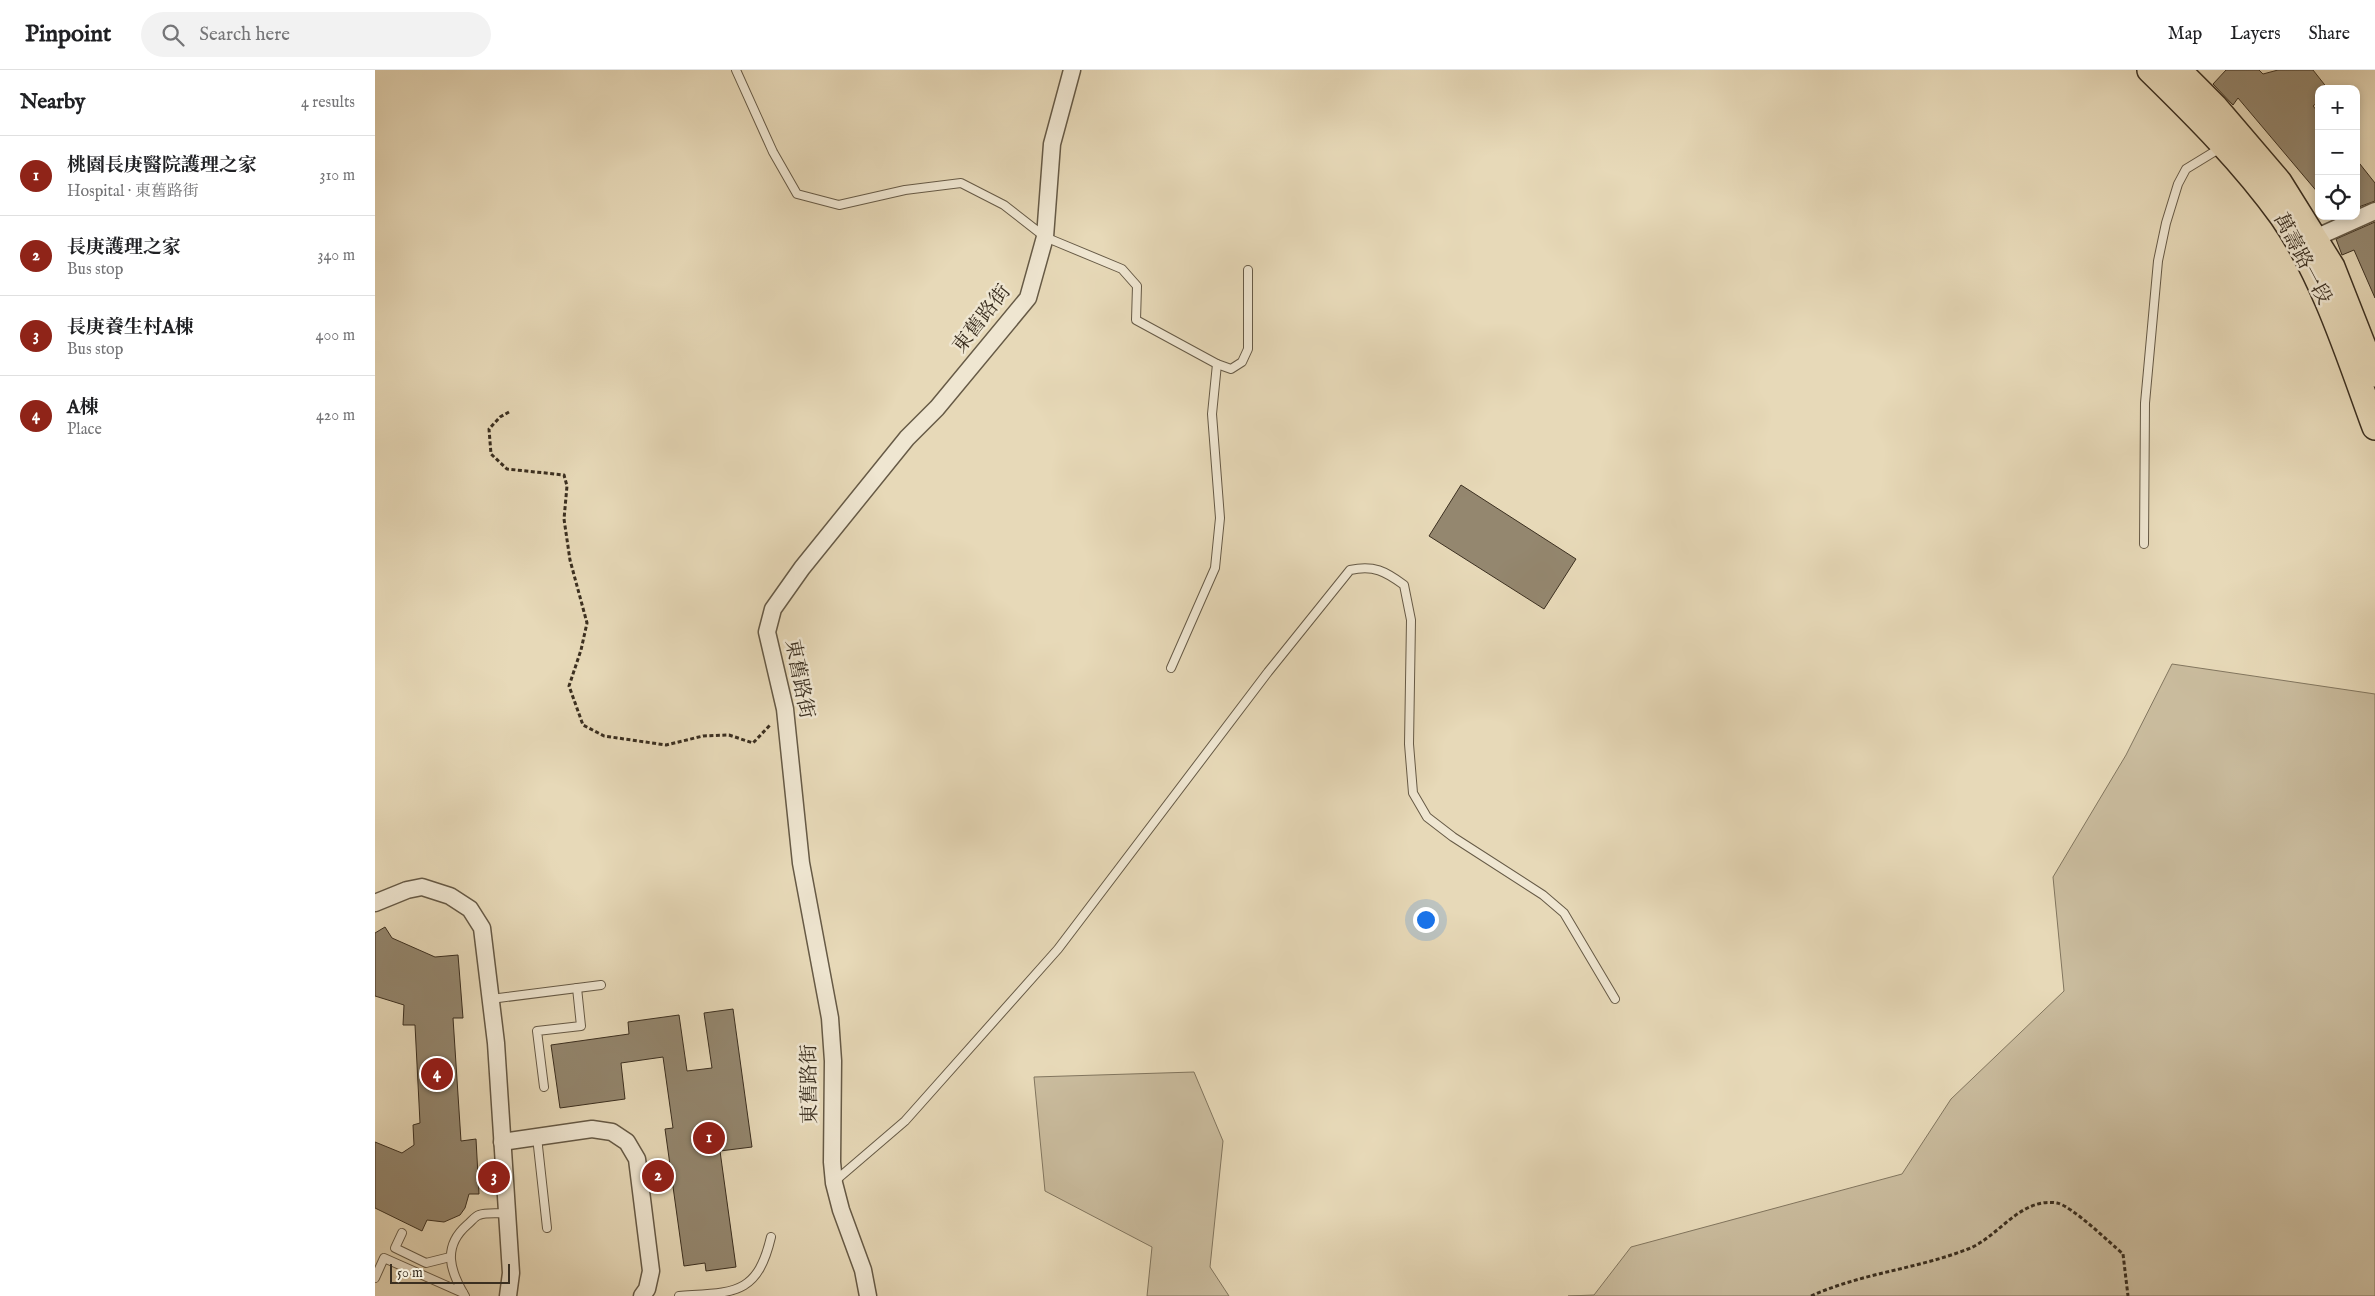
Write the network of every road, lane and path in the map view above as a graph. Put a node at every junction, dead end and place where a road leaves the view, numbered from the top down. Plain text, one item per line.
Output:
1 (735, 70) edge
2 (1072, 70) edge
3 (2151, 70) edge
4 (2178, 70) edge
5 (2223, 146) junction
6 (2375, 211) edge
7 (1045, 237) junction
8 (2315, 238) junction
9 (1248, 270) dead end
10 (1217, 364) junction
11 (2375, 377) edge
12 (509, 412) dead end
13 (2375, 427) edge
14 (2143, 544) dead end
15 (1171, 668) dead end
16 (785, 709) junction
17 (375, 903) edge
18 (601, 985) dead end
19 (577, 988) junction
20 (491, 999) junction
21 (1615, 999) dead end
22 (543, 1087) dead end
23 (537, 1137) junction
24 (502, 1142) junction
25 (834, 1183) junction
26 (507, 1213) junction
27 (547, 1228) dead end
28 (402, 1233) dead end
29 (771, 1236) dead end
30 (451, 1257) junction
31 (375, 1278) edge
32 (464, 1295) edge
33 (507, 1296) edge
34 (642, 1296) edge
35 (679, 1296) edge
36 (869, 1296) edge
37 (1811, 1296) edge
38 (2128, 1296) edge

1 - 7 lane
2 - 7 street, 東舊路街
3 - 5 main road, 萬壽路一段
4 - 8 main road, 萬壽路一段
5 - 13 main road, 萬壽路一段
5 - 14 lane
6 - 8 street
7 - 10 lane
7 - 16 street, 東舊路街
8 - 11 main road, 萬壽路一段
9 - 10 lane
10 - 15 lane
12 - 16 path
16 - 25 street, 東舊路街
17 - 20 street
18 - 19 lane
19 - 20 lane
19 - 22 lane
20 - 24 street
21 - 25 lane
23 - 24 street
23 - 27 lane
23 - 34 street
24 - 26 street
25 - 36 street, 東舊路街
26 - 30 lane
26 - 33 street
28 - 30 lane
29 - 35 lane
30 - 32 lane
31 - 32 lane
37 - 38 path

